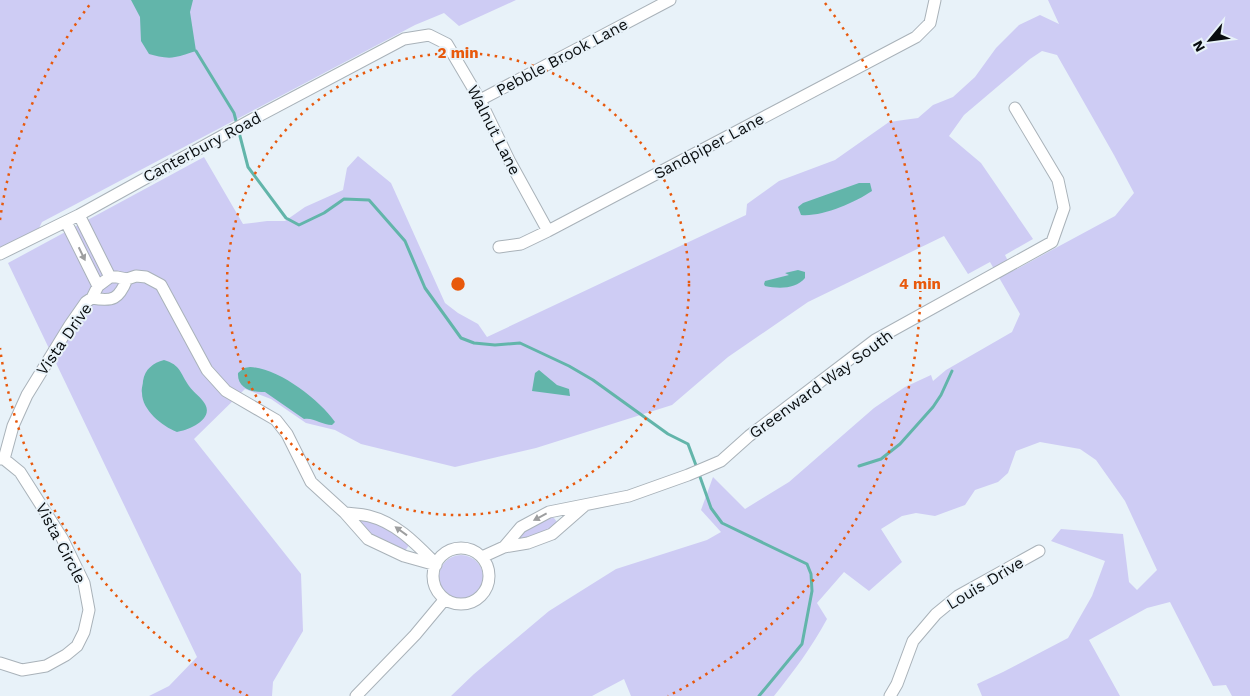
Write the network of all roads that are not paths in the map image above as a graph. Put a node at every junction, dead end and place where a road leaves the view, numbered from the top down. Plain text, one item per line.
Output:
1 (670, 0) edge
2 (935, 0) edge
3 (404, 39) joint
4 (480, 100) junction
5 (1015, 108) dead end
6 (79, 215) junction
7 (66, 222) junction
8 (548, 231) junction
9 (499, 247) dead end
10 (0, 254) edge
11 (110, 278) junction
12 (127, 279) junction
13 (98, 286) junction
14 (92, 298) junction
15 (2, 459) edge
16 (585, 504) junction
17 (345, 513) junction
18 (504, 547) junction
19 (1039, 550) dead end
20 (482, 557) junction
21 (436, 564) junction
22 (445, 599) junction
23 (0, 663) edge
24 (356, 696) edge
25 (890, 696) edge

1 - 4 street, Pebble Brook Lane
2 - 8 street, Sandpiper Lane
3 - 4 street, Walnut Lane
3 - 6 street, Canterbury Road
4 - 8 street, Walnut Lane
5 - 16 street, Greenward Way South
6 - 7 street, Canterbury Road
6 - 11 street
7 - 10 street, Canterbury Road
7 -> 13 street, Vista Drive
8 - 9 street, Sandpiper Lane
11 - 12 street
11 - 13 street
12 - 14 street
12 - 17 street
13 - 14 street, Vista Drive
14 - 15 street, Vista Drive
15 - 23 street, Vista Circle
16 - 18 street, Greenward Way South
16 -> 18 street, Greenward Way South
17 - 21 street
21 -> 17 street
18 - 20 street, Greenward Way South
19 - 25 street, Louis Drive
20 - 21 street
20 - 22 street
21 - 22 street
22 - 24 street

